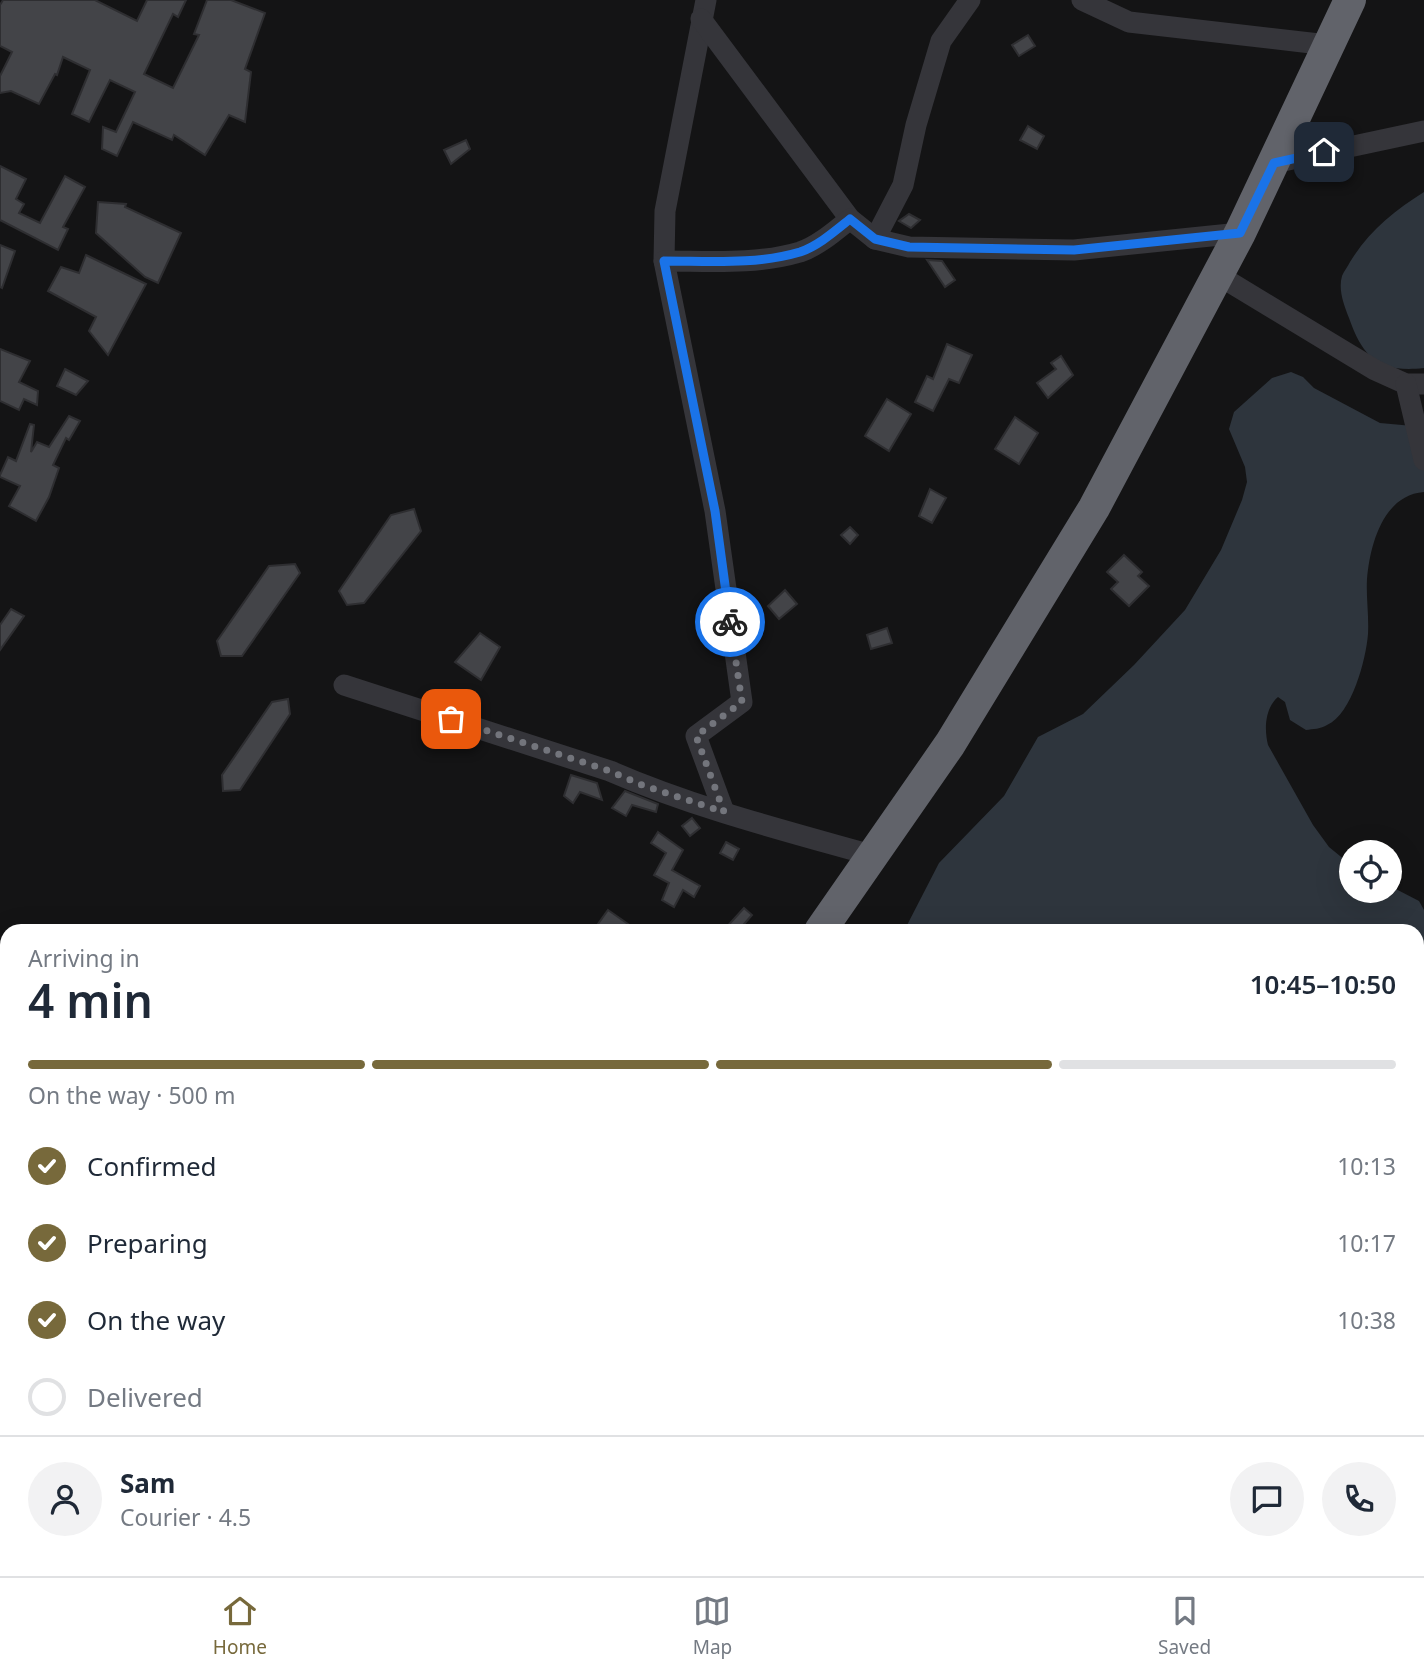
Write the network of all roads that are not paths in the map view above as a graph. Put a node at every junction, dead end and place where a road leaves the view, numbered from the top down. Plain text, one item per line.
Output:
1 (970, 0) edge
2 (1083, 0) edge
3 (1350, 0) edge
4 (703, 9) edge
5 (1328, 45) junction
6 (1424, 131) edge
7 (1274, 163) junction
8 (850, 219) junction
9 (1240, 233) junction
10 (875, 239) junction
11 (664, 261) junction
12 (1218, 275) junction
13 (1415, 384) edge
14 (1424, 460) edge
15 (344, 685) dead end
16 (724, 812) junction
17 (875, 856) junction
18 (825, 924) edge

1 - 10 street
2 - 5 street
3 - 5 highway
4 - 8 street
4 - 11 street
5 - 7 highway
6 - 7 street
7 - 9 highway
8 - 10 street
8 - 11 street
9 - 10 street
9 - 12 highway
11 - 16 street
12 - 13 street
12 - 17 highway
13 - 14 street
15 - 16 street
16 - 17 street
17 - 18 highway

